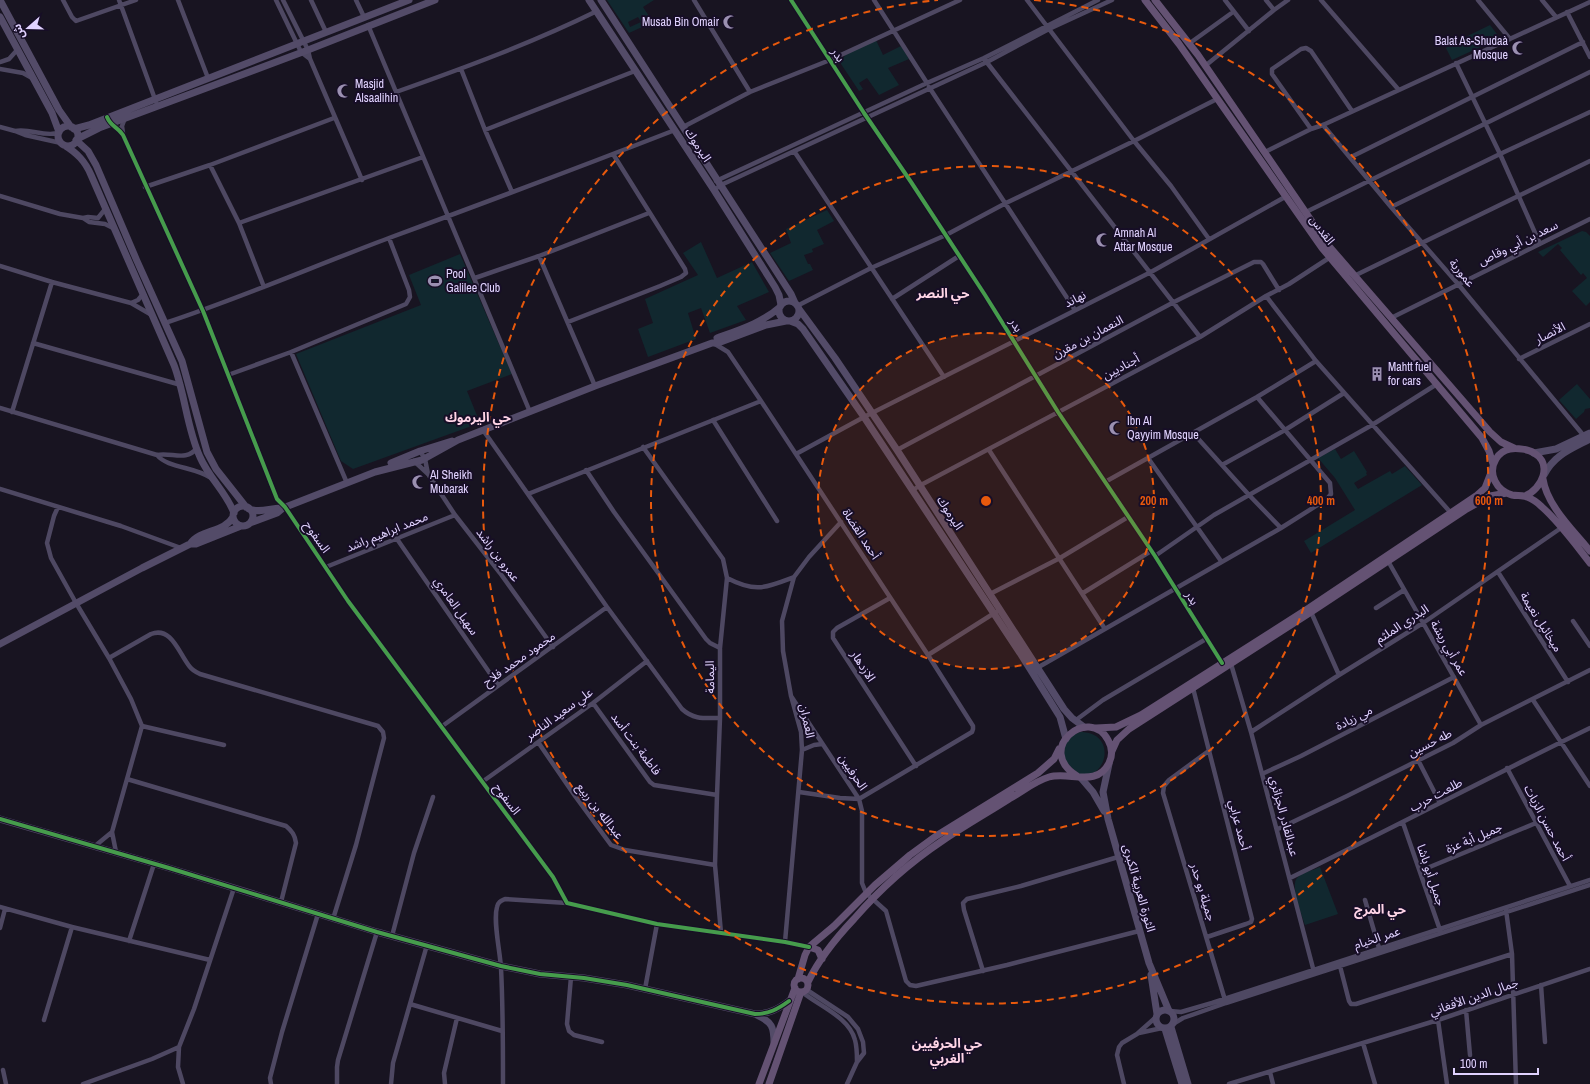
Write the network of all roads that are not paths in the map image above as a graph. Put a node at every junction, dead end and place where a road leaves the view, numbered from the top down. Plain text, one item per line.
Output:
1 (0, 0) edge
2 (63, 0) edge
3 (119, 0) edge
4 (136, 0) edge
5 (178, 0) edge
6 (276, 0) edge
7 (283, 0) edge
8 (310, 0) edge
9 (356, 0) edge
10 (409, 0) edge
11 (435, 0) edge
12 (590, 0) edge
13 (601, 0) edge
14 (694, 0) edge
15 (791, 0) edge
16 (874, 0) edge
17 (960, 0) edge
18 (1027, 0) edge
19 (1098, 0) edge
20 (1112, 0) edge
21 (1145, 0) edge
22 (1155, 0) edge
23 (1225, 0) edge
24 (1266, 0) edge
25 (1288, 0) edge
26 (1321, 0) edge
27 (1478, 0) edge
28 (1542, 0) edge
29 (1590, 2) edge
30 (121, 6) junction
31 (1274, 10) junction
32 (597, 11) junction
33 (1233, 12) junction
34 (1568, 12) junction
35 (0, 17) edge
36 (364, 17) junction
37 (1556, 17) junction
38 (368, 26) junction
39 (1048, 28) junction
40 (1249, 30) junction
41 (895, 31) junction
42 (326, 32) junction
43 (1510, 39) junction
44 (1583, 42) junction
45 (300, 43) junction
46 (1190, 43) junction
47 (18, 49) junction
48 (308, 50) junction
49 (301, 52) junction
50 (1590, 57) edge
51 (310, 59) junction
52 (830, 60) junction
53 (985, 60) junction
54 (0, 62) edge
55 (1456, 63) junction
56 (1206, 66) junction
57 (0, 69) edge
58 (461, 69) junction
59 (635, 71) junction
60 (1590, 72) edge
61 (208, 78) junction
62 (33, 79) junction
63 (928, 85) junction
64 (1398, 89) junction
65 (396, 92) junction
66 (750, 92) junction
67 (154, 98) junction
68 (1473, 98) junction
69 (1217, 99) junction
70 (157, 106) junction
71 (1352, 111) junction
72 (1590, 112) edge
73 (864, 113) junction
74 (124, 115) junction
75 (334, 118) junction
76 (867, 118) junction
77 (108, 121) junction
78 (1486, 124) junction
79 (1323, 125) junction
80 (0, 127) edge
81 (683, 127) junction
82 (72, 128) junction
83 (1311, 129) junction
84 (485, 130) junction
85 (675, 130) junction
86 (15, 131) junction
87 (58, 133) junction
88 (123, 135) junction
89 (76, 140) junction
90 (1134, 141) junction
91 (63, 144) junction
92 (794, 151) junction
93 (1265, 152) junction
94 (613, 154) junction
95 (1500, 154) junction
96 (423, 157) junction
97 (1351, 158) junction
98 (1590, 161) edge
99 (210, 165) junction
100 (1072, 171) junction
101 (362, 180) junction
102 (1369, 180) junction
103 (716, 185) junction
104 (146, 187) junction
105 (512, 192) junction
106 (0, 196) edge
107 (1519, 196) junction
108 (1285, 197) junction
109 (1006, 203) junction
110 (106, 208) junction
111 (1391, 208) junction
112 (1306, 212) junction
113 (649, 213) junction
114 (448, 217) junction
115 (83, 218) junction
116 (1589, 221) edge
117 (239, 223) junction
118 (115, 229) junction
119 (946, 235) junction
120 (389, 238) junction
121 (1209, 240) junction
122 (1422, 242) junction
123 (1540, 244) junction
124 (540, 256) junction
125 (959, 256) junction
126 (1332, 256) junction
127 (0, 266) edge
128 (871, 268) junction
129 (1150, 272) junction
130 (1354, 276) junction
131 (475, 278) junction
132 (52, 282) junction
133 (1458, 284) junction
134 (264, 287) junction
135 (1279, 290) junction
136 (143, 294) junction
137 (1266, 296) junction
138 (892, 299) junction
139 (1174, 302) junction
140 (131, 303) junction
141 (781, 306) junction
142 (797, 306) junction
143 (1075, 310) junction
144 (203, 311) junction
145 (153, 316) junction
146 (1391, 318) junction
147 (788, 321) junction
148 (568, 322) junction
149 (165, 324) junction
150 (1590, 324) edge
151 (728, 337) junction
152 (1200, 337) junction
153 (1014, 342) junction
154 (33, 343) junction
155 (712, 343) junction
156 (291, 352) junction
157 (728, 352) junction
158 (1519, 359) junction
159 (1316, 361) junction
160 (228, 375) junction
161 (1036, 376) junction
162 (944, 377) junction
163 (1437, 384) junction
164 (181, 385) junction
165 (595, 386) junction
166 (1344, 393) junction
167 (1257, 398) junction
168 (761, 401) junction
169 (0, 408) edge
170 (12, 412) junction
171 (530, 412) junction
172 (1058, 412) junction
173 (872, 413) junction
174 (864, 417) junction
175 (713, 420) junction
176 (1372, 425) junction
177 (483, 430) junction
178 (1285, 430) junction
179 (1193, 433) junction
180 (1588, 438) edge
181 (458, 440) junction
182 (643, 447) junction
183 (197, 448) junction
184 (1514, 448) junction
185 (897, 450) junction
186 (989, 450) junction
187 (416, 452) junction
188 (1534, 453) junction
189 (796, 454) junction
190 (157, 455) junction
191 (1148, 458) junction
192 (425, 459) junction
193 (1312, 460) junction
194 (416, 462) junction
195 (1222, 465) junction
196 (1493, 467) junction
197 (586, 470) junction
198 (375, 472) junction
199 (428, 474) junction
200 (1543, 477) junction
201 (215, 481) junction
202 (1105, 482) junction
203 (347, 483) junction
204 (916, 488) junction
205 (0, 489) edge
206 (1507, 493) junction
207 (528, 494) junction
208 (1249, 495) junction
209 (1525, 496) junction
210 (58, 507) junction
211 (248, 508) junction
212 (284, 508) junction
213 (1451, 513) junction
214 (233, 515) junction
215 (455, 515) junction
216 (1128, 517) junction
217 (777, 521) dead end
218 (841, 522) junction
219 (250, 523) junction
220 (241, 526) junction
221 (1198, 527) junction
222 (1281, 528) junction
223 (1561, 528) junction
224 (397, 539) junction
225 (190, 544) junction
226 (181, 548) junction
227 (1151, 551) junction
228 (1590, 551) edge
229 (1154, 556) junction
230 (1060, 558) junction
231 (1221, 561) junction
232 (1388, 561) junction
233 (1590, 563) edge
234 (326, 568) junction
235 (1498, 572) junction
236 (794, 577) junction
237 (727, 578) junction
238 (1174, 588) junction
239 (1404, 590) junction
240 (1083, 593) junction
241 (990, 594) junction
242 (890, 598) junction
243 (76, 603) junction
244 (607, 607) junction
245 (1376, 608) dead end
246 (996, 612) junction
247 (1311, 612) junction
248 (1573, 620) dead end
249 (1423, 623) junction
250 (1105, 629) junction
251 (1206, 639) junction
252 (0, 644) edge
253 (553, 646) junction
254 (1590, 646) edge
255 (720, 648) junction
256 (928, 655) junction
257 (109, 658) junction
258 (647, 661) junction
259 (1222, 663) junction
260 (1231, 664) junction
261 (1037, 668) junction
262 (1590, 670) edge
263 (1339, 675) junction
264 (1454, 677) junction
265 (1568, 682) junction
266 (498, 685) junction
267 (1193, 688) junction
268 (790, 696) junction
269 (1533, 700) junction
270 (593, 703) junction
271 (720, 718) junction
272 (1076, 720) junction
273 (1481, 725) junction
274 (142, 726) junction
275 (441, 727) junction
276 (1084, 727) junction
277 (1093, 728) junction
278 (1590, 728) edge
279 (1251, 732) junction
280 (538, 742) junction
281 (1064, 742) junction
282 (1561, 742) junction
283 (822, 744) junction
284 (224, 745) dead end
285 (802, 750) junction
286 (1210, 750) junction
287 (1112, 753) junction
288 (1418, 760) junction
289 (1110, 762) junction
290 (916, 766) junction
291 (1507, 768) junction
292 (1262, 774) junction
293 (1079, 777) junction
294 (127, 779) junction
295 (482, 782) junction
296 (1590, 786) edge
297 (799, 792) junction
298 (716, 795) junction
299 (433, 797) dead end
300 (859, 799) junction
301 (1440, 803) junction
302 (0, 819) edge
303 (1108, 819) junction
304 (1403, 823) junction
305 (1536, 823) junction
306 (1278, 829) junction
307 (112, 832) junction
308 (95, 846) junction
309 (116, 852) junction
310 (1118, 857) junction
311 (154, 864) junction
312 (716, 865) junction
313 (1420, 871) junction
314 (1290, 878) junction
315 (1590, 880) edge
316 (1590, 885) edge
317 (1570, 886) junction
318 (234, 888) junction
319 (866, 893) junction
320 (873, 899) junction
321 (1365, 900) dead end
322 (281, 902) junction
323 (567, 903) junction
324 (2, 908) edge
325 (1506, 909) junction
326 (318, 914) junction
327 (334, 918) junction
328 (657, 924) junction
329 (72, 927) junction
330 (0, 928) edge
331 (1139, 931) junction
332 (1440, 931) junction
333 (377, 932) junction
334 (720, 933) junction
335 (392, 936) junction
336 (1206, 937) junction
337 (130, 941) junction
338 (785, 942) junction
339 (427, 945) junction
340 (809, 947) junction
341 (1380, 948) junction
342 (1512, 954) junction
343 (805, 955) junction
344 (822, 959) junction
345 (210, 960) junction
346 (1149, 963) junction
347 (501, 966) junction
348 (817, 966) junction
349 (1340, 966) junction
350 (1590, 969) edge
351 (983, 971) junction
352 (1314, 972) junction
353 (571, 977) junction
354 (798, 978) junction
355 (1541, 985) junction
356 (645, 989) junction
357 (802, 989) junction
358 (1514, 994) junction
359 (789, 1001) junction
360 (1226, 1001) junction
361 (410, 1004) junction
362 (1466, 1010) junction
363 (1169, 1011) junction
364 (755, 1014) junction
365 (1157, 1016) junction
366 (457, 1018) junction
367 (44, 1020) dead end
368 (1438, 1020) junction
369 (1168, 1027) junction
370 (502, 1031) junction
371 (1137, 1034) junction
372 (602, 1042) dead end
373 (1545, 1042) dead end
374 (1363, 1044) junction
375 (773, 1046) junction
376 (179, 1047) junction
377 (1470, 1055) dead end
378 (857, 1062) junction
379 (3, 1070) dead end
380 (1270, 1072) junction
381 (501, 1083) edge
382 (6, 1084) edge
383 (83, 1084) edge
384 (183, 1084) edge
385 (271, 1084) edge
386 (337, 1084) edge
387 (391, 1084) edge
388 (445, 1084) edge
389 (759, 1084) edge
390 (769, 1084) edge
391 (847, 1084) edge
392 (1124, 1084) edge
393 (1182, 1084) edge
394 (1188, 1084) edge
395 (1229, 1084) edge
396 (1273, 1084) edge
397 (1375, 1084) edge
398 (1447, 1084) edge
399 (1516, 1084) edge

1 - 82 street
2 - 30 street
3 - 30 street
4 - 30 street
5 - 61 street
6 - 45 street
7 - 45 street
8 - 42 street
9 - 36 street
10 - 36 street
11 - 38 street
12 - 32 street, اليرموك
13 - 81 street
14 - 66 street
15 - 52 street, بدر
16 - 41 street
17 - 41 street
18 - 39 street
19 - 39 street
20 - 39 street
21 - 69 main road, القدس
22 - 46 main road, القدس
23 - 33 street
24 - 31 street
25 - 31 street
26 - 64 street
27 - 43 street
28 - 37 street
29 - 34 street
30 - 67 street
31 - 40 street
32 - 58 street
32 - 59 street, اليرموك
33 - 40 street
33 - 46 street
34 - 37 street
34 - 44 street
35 - 47 street
36 - 42 street
37 - 43 street
38 - 48 street
38 - 65 street
39 - 53 street
39 - 90 street
40 - 56 street
41 - 52 street
41 - 63 street
42 - 45 street
43 - 55 street
44 - 50 street
44 - 68 street
45 - 48 street
45 - 49 street
45 - 61 street
46 - 56 main road, القدس
47 - 54 street
47 - 62 street
48 - 49 street
48 - 51 street
49 - 51 street
49 - 70 street
51 - 75 street
52 - 66 street
52 - 73 street, بدر
53 - 63 street
53 - 100 street
55 - 64 street
55 - 68 street
56 - 93 main road, القدس
57 - 62 street
58 - 65 street
58 - 84 street
59 - 84 street
59 - 85 street, اليرموك
60 - 78 street
61 - 67 street
62 - 87 street
63 - 73 street
63 - 76 street
63 - 109 street
64 - 71 street
65 - 96 street
66 - 81 street
67 - 70 street
67 - 74 street
68 - 78 street
68 - 97 street
69 - 90 street
69 - 108 main road, القدس
70 - 74 street
71 - 79 street
71 - 83 street
72 - 95 street
73 - 76 street, بدر
73 - 103 street
74 - 77 street
74 - 88 street
75 - 99 street
75 - 101 street
76 - 92 street
76 - 119 street, بدر
77 - 82 street
77 - 88 street
77 - 89 street
78 - 95 street
78 - 102 street
79 - 83 street
79 - 97 street, عمورية
80 - 86 street
81 - 103 street
82 - 87 street
82 - 89 street
83 - 93 street
84 - 105 street
85 - 94 street
85 - 103 street, اليرموك
86 - 87 street
86 - 91 street
87 - 91 street
88 - 104 street, السفوح
89 - 91 street
89 - 149 street
90 - 100 street
90 - 121 street
91 - 110 street
92 - 103 street
92 - 128 street
93 - 112 main road, القدس
94 - 105 street
94 - 113 street
95 - 107 street
95 - 111 street
96 - 101 street
96 - 114 street
97 - 102 street, عمورية
98 - 107 street
99 - 104 street
99 - 117 street
100 - 109 street
100 - 129 street
101 - 117 street
102 - 111 street, عمورية
102 - 112 street
103 - 141 street, اليرموك
103 - 142 street, اليرموك
104 - 144 street, السفوح
105 - 114 street
106 - 115 street
107 - 122 street
107 - 123 street
108 - 121 street, نهاند
108 - 126 main road, القدس
109 - 119 street
109 - 143 street
110 - 115 street
110 - 118 street
111 - 122 street, عمورية
112 - 126 main road, القدس
113 - 124 street
113 - 148 street
114 - 120 street
114 - 131 street
115 - 118 street
116 - 123 street, سعد بن أبي وقاص
117 - 134 street
118 - 136 street
119 - 125 street, بدر
119 - 128 street
120 - 134 street
120 - 156 street
121 - 129 street, نهاند
122 - 130 street
122 - 133 street, عمورية
123 - 133 street, سعد بن أبي وقاص
124 - 131 street
124 - 148 street
125 - 138 street
125 - 153 street, بدر
126 - 130 main road, القدس
126 - 135 street, أجناديين
126 - 163 main road, القدس
127 - 132 street
128 - 138 street
128 - 142 street
129 - 139 street
129 - 143 street, نهاند
130 - 146 main road, القدس
131 - 171 street
132 - 140 street
132 - 154 street
133 - 146 street, سعد بن أبي وقاص
133 - 158 street, عمورية
134 - 144 street
135 - 137 street, أجناديين
135 - 139 street, النعمان بن مقرن
136 - 140 street
136 - 145 street
137 - 152 street, أجناديين
137 - 159 street
138 - 162 street
139 - 152 street
139 - 161 street, النعمان بن مقرن
140 - 145 street
141 - 142 street
141 - 147 street
141 - 151 street
142 - 147 street
142 - 173 street, اليرموك
143 - 153 street, نهاند
144 - 149 street
144 - 160 street, السفوح
145 - 164 street
146 - 184 main road, القدس
147 - 151 street
147 - 174 street, اليرموك
148 - 165 street
149 - 211 street
150 - 158 street, الأنصار
151 - 155 street
151 - 157 street
152 - 172 street, أجناديين
153 - 161 street, بدر
153 - 162 street, نهاند
154 - 164 street
154 - 170 street
155 - 157 street, أحمد القضاة
155 - 165 street
156 - 160 street
156 - 203 street
157 - 168 street, أحمد القضاة
158 - 180 street, عمورية
159 - 166 street
159 - 167 street
160 - 212 street, السفوح
161 - 172 street, بدر
161 - 185 street, النعمان بن مقرن
162 - 173 street, نهاند
163 - 176 street
163 - 196 main road, القدس
164 - 183 street
165 - 171 street
166 - 176 street
166 - 178 street
167 - 178 street
167 - 179 street
168 - 175 street
168 - 189 street, أحمد القضاة
169 - 170 street
170 - 190 street
171 - 177 street
172 - 186 street, أجناديين
172 - 202 street, بدر
173 - 174 street, نهاند
173 - 185 street, اليرموك
174 - 189 street, نهاند
174 - 204 street, اليرموك
175 - 182 street
175 - 217 street
176 - 193 street
176 - 213 street
177 - 181 street
177 - 207 street
178 - 193 street
178 - 195 street
179 - 191 street
179 - 195 street
180 - 188 street
180 - 200 street
181 - 187 street
181 - 192 street
182 - 197 street
182 - 237 street, اليمامة
183 - 190 street
183 - 201 street
184 - 188 main road
184 - 196 main road
185 - 204 street, اليرموك
186 - 204 street, أجناديين
186 - 230 street
187 - 192 street, عمرو بن راشد
187 - 194 street, عمرو بن راشد
187 - 198 street
188 - 200 main road
189 - 218 street, أحمد القضاة
190 - 201 street
191 - 202 street
191 - 221 street
192 - 194 street
192 - 199 street, عمرو بن راشد
193 - 208 street
193 - 222 street
194 - 198 street
194 - 199 street, عمرو بن راشد
195 - 208 street
196 - 206 main road
196 - 213 main road
197 - 207 street
197 - 255 street
198 - 203 street
199 - 215 street, عمرو بن راشد
200 - 209 main road
200 - 228 main road
201 - 214 street
202 - 216 street, بدر
203 - 212 street
204 - 241 street, اليرموك
204 - 246 street, اليرموك
205 - 210 street
206 - 209 main road
206 - 232 main road
207 - 244 street
208 - 221 street
208 - 222 street
209 - 223 main road
210 - 226 street
210 - 243 street
211 - 212 street
211 - 214 street
211 - 219 street
212 - 219 street
212 - 234 street, السفوح
213 - 259 main road
214 - 220 street
214 - 225 street
215 - 224 street, محمد ابراهيم راشد
215 - 253 street, عمرو بن راشد
216 - 227 street, بدر
216 - 230 street
218 - 236 street, العمران
218 - 242 street, أحمد القضاة
219 - 220 street
220 - 225 street
221 - 229 street
221 - 231 street
222 - 231 street
223 - 233 main road
223 - 235 street, البدري الملثم
224 - 234 street, محمد ابراهيم راشد
224 - 266 street, سهيل العامري
225 - 226 street
226 - 243 street
227 - 229 street, بدر
227 - 240 street
229 - 238 street, بدر
230 - 240 street
230 - 241 street
231 - 238 street
232 - 239 street, عمر أبي ريشة
232 - 247 main road
234 - 275 street, السفوح
235 - 249 street, البدري الملثم
235 - 265 street, ميخائيل نعيمة
236 - 237 street
236 - 268 street, العمران
237 - 255 street, اليمامة
238 - 250 street
238 - 251 street, بدر
239 - 245 street
239 - 249 street, عمر أبي ريشة
240 - 250 street
241 - 246 street, اليرموك
242 - 256 street, أحمد القضاة
242 - 290 street, الازدهار
243 - 252 street
243 - 257 street
244 - 253 street, محمود محمد فلاح
244 - 258 street
246 - 256 street
246 - 261 street, اليرموك
246 - 281 street, اليرموك
247 - 260 main road
247 - 263 street
248 - 254 street
249 - 263 street, البدري الملثم
249 - 264 street, عمر أبي ريشة
250 - 261 street
251 - 259 street, بدر
251 - 272 street
253 - 266 street, محمود محمد فلاح
255 - 271 street, اليمامة
256 - 290 street, أحمد القضاة
257 - 274 street
257 - 327 street
258 - 270 street, علي سعيد الناصر
258 - 271 street
259 - 277 main road
260 - 267 main road
260 - 279 street, عبدالقادر الجزائري
261 - 272 street, اليرموك
262 - 265 street, طه حسين
263 - 279 street, البدري الملثم
264 - 273 street, عمر أبي ريشة
264 - 292 street, مي زيادة
265 - 269 street, طه حسين
266 - 275 street, محمود محمد فلاح
267 - 286 street, أحمد عرابي
267 - 287 main road
268 - 283 street, الحرفيين
268 - 285 street, العمران
269 - 273 street, طه حسين
269 - 282 street
270 - 280 street, علي سعيد الناصر
270 - 298 street, فاطمة بنت أسد
271 - 298 street, اليمامة
272 - 276 street, اليرموك
273 - 288 street, طه حسين
274 - 284 street
274 - 294 street
275 - 295 street, السفوح
276 - 277 main road
276 - 281 main road
277 - 287 main road
278 - 282 street, طلعت حرب
279 - 292 street, عبدالقادر الجزائري
280 - 295 street, علي سعيد الناصر
280 - 312 street, عبدالله بن ربيع
281 - 293 main road
281 - 319 main road
282 - 291 street, طلعت حرب
282 - 296 street
283 - 285 street
283 - 300 street, الحرفيين
285 - 297 street, العمران
286 - 336 street, جميلة بو حدر
286 - 336 street, أحمد عرابي
287 - 289 main road
288 - 301 street
288 - 306 street, طه حسين
289 - 293 main road
289 - 303 street, الثورة العربية الكبرى
290 - 300 street
291 - 301 street, طلعت حرب
291 - 305 street, أحمد حسن الزيات
292 - 306 street, عبدالقادر الجزائري
293 - 303 street, الثورة العربية الكبرى
293 - 320 main road
294 - 307 street
294 - 322 street
295 - 323 street, السفوح
297 - 300 street
297 - 338 street, العمران
298 - 312 street, اليمامة
299 - 335 street
300 - 319 street, الحرفيين
301 - 304 street, طلعت حرب
302 - 308 street
303 - 310 street, الثورة العربية الكبرى
304 - 313 street, جميل أبو باشا
304 - 314 street, طلعت حرب
305 - 313 street, جميل أبة عزة
305 - 317 street, أحمد حسن الزيات
306 - 314 street, عبدالقادر الجزائري
307 - 308 street
307 - 309 street
308 - 309 street
309 - 311 street
310 - 331 street, الثورة العربية الكبرى
310 - 351 street
311 - 318 street
311 - 337 street
312 - 334 street, اليمامة
313 - 332 street, جميل أبو باشا
314 - 352 street, عبدالقادر الجزائري
315 - 317 street, عمر الخيام
316 - 325 street, عمر الخيام
317 - 325 street, عمر الخيام
318 - 322 street
318 - 345 street
319 - 320 street
319 - 340 main road
320 - 344 main road
320 - 351 street
321 - 341 street
322 - 326 street
323 - 328 street
323 - 347 street
324 - 329 street
324 - 330 street
325 - 332 street, عمر الخيام
325 - 342 street
326 - 327 street
326 - 385 street
327 - 333 street
328 - 334 street
328 - 356 street
329 - 337 street
329 - 367 street
331 - 346 street, الثورة العربية الكبرى
331 - 351 street
332 - 341 street, عمر الخيام
332 - 349 street, عمر الخيام
333 - 335 street
333 - 386 street
334 - 338 street
335 - 339 street
336 - 360 street, جميلة بو حدر
337 - 345 street
338 - 340 street
339 - 347 street
339 - 361 street
340 - 343 main road
340 - 344 main road
341 - 352 street, عمر الخيام
342 - 349 street
342 - 358 street
343 - 348 main road
343 - 354 main road
344 - 348 main road
345 - 376 street
346 - 363 street, الثورة العربية الكبرى
346 - 365 street, الثورة العربية الكبرى
347 - 353 street
347 - 370 street
348 - 357 main road
349 - 352 street, عمر الخيام
350 - 355 street, جمال الدين الأفغاني
352 - 360 street, عمر الخيام
353 - 356 street
353 - 372 street
354 - 357 main road
354 - 357 main road
355 - 358 street, جمال الدين الأفغاني
355 - 373 street
356 - 364 street
357 - 359 main road
357 - 378 street
357 - 378 street
357 - 390 main road
358 - 362 street, جمال الدين الأفغاني
358 - 399 street
359 - 364 street
359 - 375 main road
360 - 363 street, عمر الخيام
360 - 369 street, عمر الخيام
361 - 366 street
361 - 387 street
362 - 368 street, جمال الدين الأفغاني
362 - 377 street
363 - 365 street
363 - 369 street
364 - 375 street
365 - 369 street
365 - 371 street, عمر الخيام
366 - 370 street
366 - 388 street
368 - 374 street, جمال الدين الأفغاني
368 - 398 street
369 - 371 street, عمر الخيام
369 - 393 street
369 - 394 street
370 - 381 street
371 - 392 street, عمر الخيام
374 - 380 street, جمال الدين الأفغاني
374 - 397 street
375 - 389 main road
376 - 383 street
376 - 384 street
378 - 391 street
379 - 382 street
380 - 395 street, جمال الدين الأفغاني
380 - 396 street

